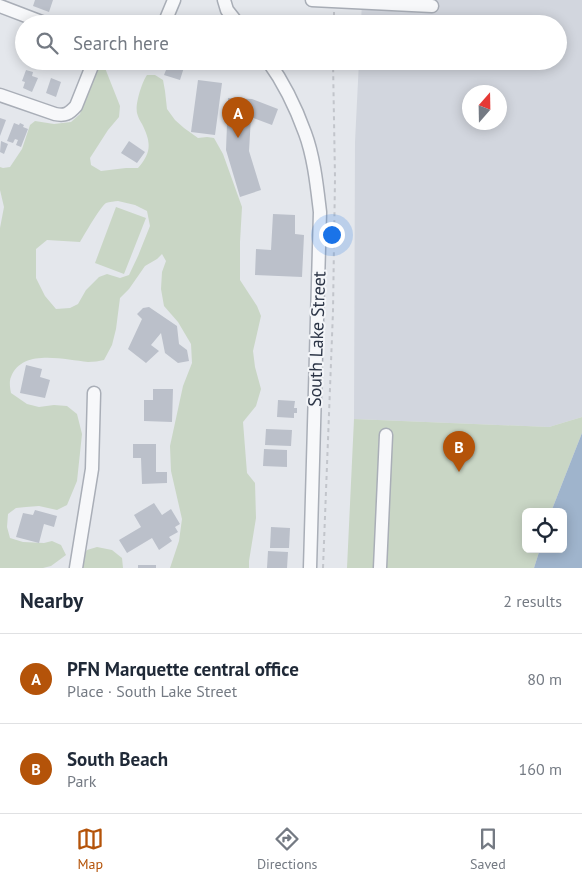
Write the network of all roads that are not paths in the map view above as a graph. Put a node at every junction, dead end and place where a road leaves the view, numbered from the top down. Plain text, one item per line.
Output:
1 (174, 0) edge
2 (224, 0) edge
3 (312, 0) edge
4 (0, 6) edge
5 (432, 6) dead end
6 (24, 15) edge
7 (168, 15) edge
8 (231, 15) edge
9 (90, 70) edge
10 (274, 70) edge
11 (0, 95) edge
12 (94, 393) dead end
13 (386, 435) dead end
14 (76, 568) edge
15 (310, 568) edge
16 (380, 568) edge

1 - 7 street
2 - 8 street
3 - 5 street
4 - 6 street
9 - 11 street
10 - 15 street, South Lake Street
12 - 14 street
13 - 16 street

